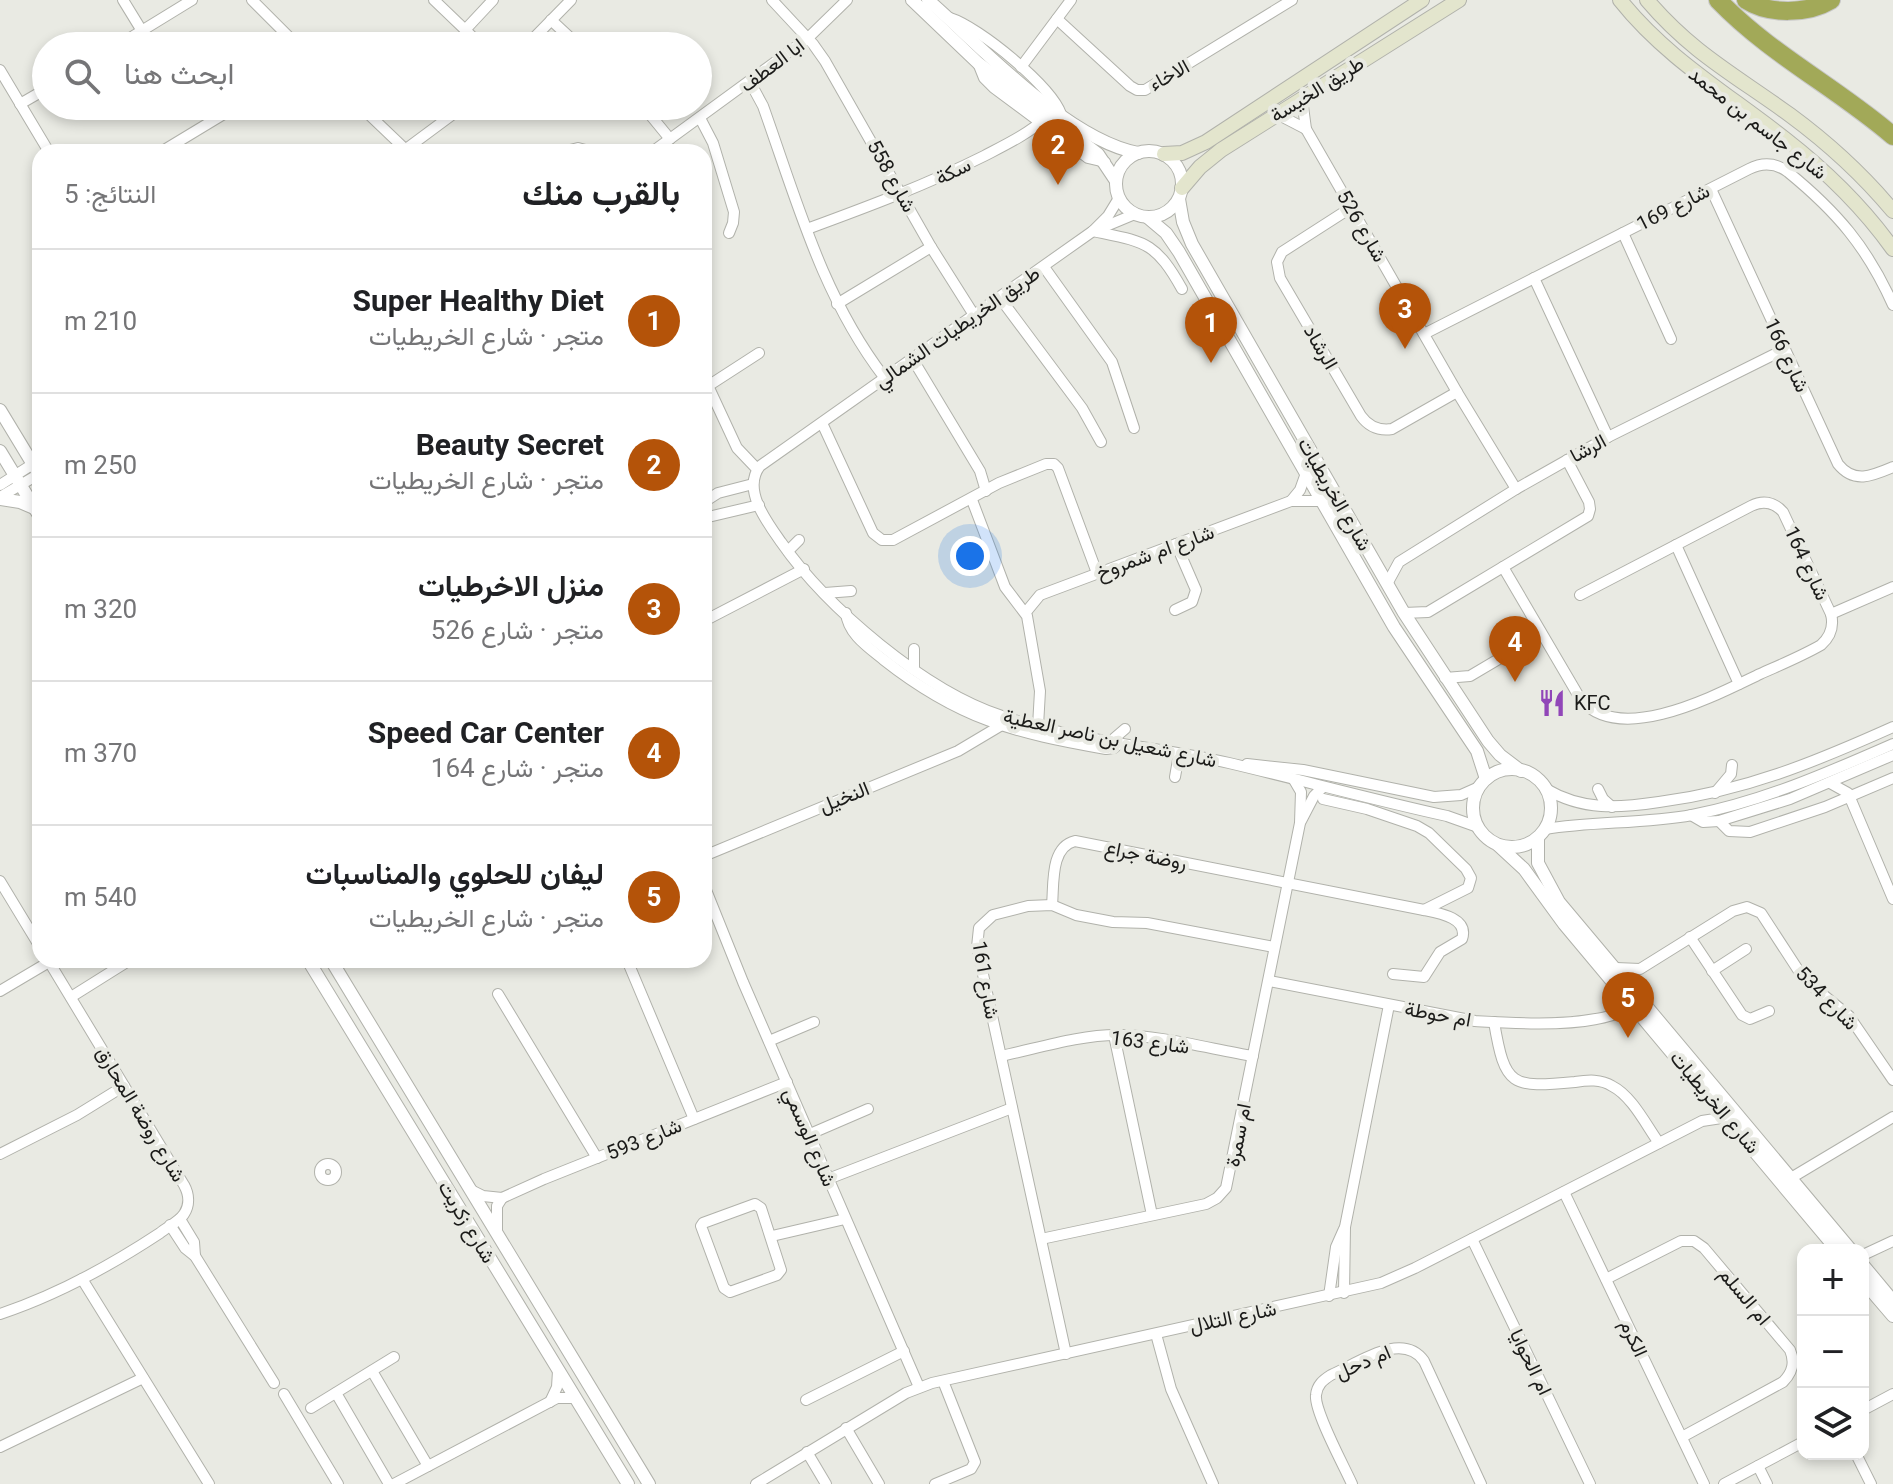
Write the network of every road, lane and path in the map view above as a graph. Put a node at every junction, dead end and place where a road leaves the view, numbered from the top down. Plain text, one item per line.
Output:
1 (123, 0) edge
2 (192, 0) edge
3 (252, 0) edge
4 (434, 0) edge
5 (493, 0) edge
6 (571, 0) edge
7 (772, 0) edge
8 (847, 0) edge
9 (912, 0) edge
10 (928, 0) edge
11 (1071, 0) edge
12 (1292, 0) edge
13 (1422, 0) edge
14 (1459, 0) edge
15 (1620, 0) edge
16 (1647, 0) edge
17 (1718, 0) edge
18 (1746, 0) edge
19 (1831, 0) edge
20 (948, 18) junction
21 (1057, 19) junction
22 (551, 20) junction
23 (465, 30) joint
24 (142, 31) joint
25 (284, 32) edge
26 (539, 32) edge
27 (564, 32) edge
28 (808, 38) junction
29 (1021, 67) junction
30 (0, 70) edge
31 (750, 82) junction
32 (32, 97) edge
33 (1302, 99) junction
34 (20, 104) junction
35 (712, 109) edge
36 (1061, 114) junction
37 (1277, 114) junction
38 (214, 120) edge
39 (374, 120) edge
40 (445, 120) edge
41 (654, 120) edge
42 (697, 120) edge
43 (701, 120) edge
44 (1044, 120) junction
45 (1306, 129) junction
46 (1888, 131) edge
47 (670, 139) junction
48 (44, 144) edge
49 (174, 144) edge
50 (397, 144) edge
51 (413, 144) edge
52 (663, 144) edge
53 (1138, 153) junction
54 (1164, 154) junction
55 (1116, 181) junction
56 (1711, 189) junction
57 (1181, 193) junction
58 (903, 195) junction
59 (1119, 198) junction
60 (1352, 207) junction
61 (1893, 211) edge
62 (1141, 216) junction
63 (807, 229) junction
64 (1093, 231) junction
65 (729, 233) dead end
66 (1623, 233) junction
67 (931, 247) junction
68 (1893, 249) edge
69 (1044, 267) junction
70 (1188, 269) junction
71 (1175, 277) junction
72 (1534, 278) junction
73 (1182, 289) dead end
74 (1000, 298) junction
75 (837, 304) junction
76 (1893, 305) edge
77 (974, 315) junction
78 (1424, 334) junction
79 (1671, 339) dead end
80 (1248, 342) junction
81 (1785, 349) junction
82 (1234, 350) junction
83 (759, 353) dead end
84 (912, 358) junction
85 (1265, 371) junction
86 (884, 377) junction
87 (1250, 378) junction
88 (712, 379) edge
89 (1457, 392) junction
90 (712, 395) edge
91 (0, 410) edge
92 (822, 423) junction
93 (1297, 426) junction
94 (1134, 428) dead end
95 (1283, 435) junction
96 (1608, 437) junction
97 (1101, 442) dead end
98 (0, 451) edge
99 (1567, 460) junction
100 (32, 461) edge
101 (1893, 467) edge
102 (757, 469) junction
103 (32, 474) edge
104 (1305, 476) junction
105 (18, 480) junction
106 (753, 484) junction
107 (0, 485) edge
108 (1516, 489) junction
109 (986, 491) junction
110 (712, 497) edge
111 (0, 498) edge
112 (972, 500) junction
113 (1291, 501) junction
114 (1320, 501) junction
115 (32, 504) edge
116 (759, 505) junction
117 (32, 510) edge
118 (777, 511) dead end
119 (712, 516) edge
120 (766, 518) junction
121 (799, 540) dead end
122 (1176, 544) junction
123 (1676, 545) junction
124 (788, 551) junction
125 (1373, 561) junction
126 (1399, 562) junction
127 (1503, 567) junction
128 (804, 569) junction
129 (1097, 573) junction
130 (1387, 584) junction
131 (1893, 587) edge
132 (851, 591) dead end
133 (825, 593) junction
134 (1580, 595) dead end
135 (1175, 610) dead end
136 (1026, 612) junction
137 (1428, 612) junction
138 (846, 613) junction
139 (1404, 613) junction
140 (1831, 614) junction
141 (712, 617) edge
142 (1417, 634) junction
143 (1541, 634) junction
144 (914, 649) dead end
145 (914, 669) junction
146 (1470, 676) junction
147 (1445, 678) junction
148 (1739, 684) junction
149 (1460, 700) junction
150 (984, 715) junction
151 (1000, 726) junction
152 (1038, 726) junction
153 (1893, 727) edge
154 (1125, 729) dead end
155 (983, 735) junction
156 (1116, 742) junction
157 (1893, 744) edge
158 (1179, 754) junction
159 (1893, 755) edge
160 (1230, 764) junction
161 (1732, 765) dead end
162 (1521, 771) junction
163 (1852, 774) junction
164 (1175, 777) dead end
165 (1893, 778) edge
166 (1294, 780) junction
167 (1483, 783) junction
168 (1830, 783) junction
169 (1323, 787) junction
170 (1546, 789) junction
171 (1598, 789) dead end
172 (1715, 793) junction
173 (1849, 795) junction
174 (1347, 798) junction
175 (1323, 799) dead end
176 (1407, 807) junction
177 (1612, 807) junction
178 (1691, 815) junction
179 (1404, 821) junction
180 (1719, 821) junction
181 (1300, 823) junction
182 (1478, 827) junction
183 (1542, 833) junction
184 (1498, 845) junction
185 (712, 853) edge
186 (0, 881) edge
187 (1289, 883) junction
188 (1893, 899) edge
189 (712, 904) edge
190 (1052, 905) junction
191 (1424, 910) junction
192 (32, 934) edge
193 (1690, 937) junction
194 (1274, 947) junction
195 (1746, 949) dead end
196 (38, 968) edge
197 (53, 968) edge
198 (117, 968) edge
199 (313, 968) edge
200 (336, 968) edge
201 (630, 968) edge
202 (1616, 968) junction
203 (1640, 969) junction
204 (1712, 971) junction
205 (1393, 974) dead end
206 (1269, 981) junction
207 (1620, 988) junction
208 (1634, 988) junction
209 (0, 991) edge
210 (498, 994) dead end
211 (71, 997) junction
212 (1389, 1005) junction
213 (1639, 1010) junction
214 (1769, 1011) dead end
215 (1609, 1015) junction
216 (814, 1022) dead end
217 (1494, 1022) junction
218 (1114, 1035) junction
219 (769, 1041) junction
220 (1001, 1056) junction
221 (1253, 1056) junction
222 (1893, 1080) edge
223 (787, 1082) junction
224 (124, 1086) junction
225 (1712, 1098) junction
226 (1012, 1108) junction
227 (868, 1109) dead end
228 (1728, 1117) junction
229 (1893, 1117) edge
230 (694, 1119) junction
231 (1702, 1121) junction
232 (810, 1134) junction
233 (1659, 1143) junction
234 (0, 1154) edge
235 (597, 1158) junction
236 (1791, 1178) junction
237 (828, 1179) junction
238 (473, 1191) junction
239 (1564, 1192) junction
240 (502, 1198) junction
241 (1152, 1215) junction
242 (845, 1219) junction
243 (175, 1222) junction
244 (1345, 1227) junction
245 (497, 1231) junction
246 (772, 1236) junction
247 (1041, 1239) junction
248 (1472, 1239) junction
249 (1893, 1241) edge
250 (1832, 1244) edge
251 (1846, 1244) edge
252 (1869, 1252) edge
253 (1869, 1272) edge
254 (82, 1279) junction
255 (1606, 1279) junction
256 (1869, 1288) edge
257 (1344, 1293) junction
258 (1329, 1296) junction
259 (1893, 1301) edge
260 (0, 1314) edge
261 (1893, 1316) edge
262 (1156, 1334) junction
263 (904, 1351) junction
264 (1066, 1354) junction
265 (394, 1357) dead end
266 (372, 1371) junction
267 (558, 1371) junction
268 (143, 1378) junction
269 (943, 1381) junction
270 (274, 1383) dead end
271 (919, 1387) junction
272 (336, 1393) junction
273 (284, 1394) dead end
274 (1893, 1394) edge
275 (576, 1398) junction
276 (806, 1400) dead end
277 (550, 1402) junction
278 (1869, 1407) edge
279 (311, 1408) dead end
280 (846, 1428) junction
281 (1682, 1437) junction
282 (1797, 1445) edge
283 (0, 1447) edge
284 (807, 1452) junction
285 (1859, 1460) edge
286 (428, 1466) junction
287 (1758, 1466) junction
288 (209, 1484) edge
289 (338, 1484) edge
290 (392, 1484) edge
291 (628, 1484) edge
292 (649, 1484) edge
293 (756, 1484) edge
294 (826, 1484) edge
295 (879, 1484) edge
296 (935, 1484) edge
297 (1213, 1484) edge
298 (1352, 1484) edge
299 (1481, 1484) edge
300 (1590, 1484) edge
301 (1704, 1484) edge
302 (1724, 1484) edge
303 (1767, 1484) edge
304 (1871, 1484) edge

1 - 24 street
2 - 24 street
3 - 25 street
4 - 23 street
5 - 23 street
6 - 22 street
7 - 28 street, شارع 558
8 - 28 street, ابا العطف
9 - 44 street
10 - 20 street
11 - 21 street
12 - 21 street, الاخاء
13 - 54 main road, طريق الخيسة
14 - 33 main road, طريق الخيسة
15 - 68 main road, شارع جاسم بن محمد
16 - 61 main road, شارع جاسم بن محمد
17 - 46 highway
18 - 19 highway
20 - 29 street
20 - 36 street
21 - 29 street
22 - 26 street
22 - 27 street
28 - 31 street, ابا العطف
28 - 58 street, شارع 558
29 - 36 street
30 - 34 street
31 - 35 street, ابا العطف
31 - 63 street
32 - 34 street
33 - 37 main road, طريق الخيسة
33 - 45 street, شارع 526
34 - 48 street
36 - 53 street
37 - 45 street
37 - 57 main road, طريق الخيسة
38 - 49 street
39 - 50 street
40 - 51 street
41 - 47 street
42 - 47 street, ابا العطف
43 - 65 street
44 - 55 street
44 - 58 street, سكة
45 - 60 street, شارع 526
47 - 52 street, ابا العطف
53 - 54 street
53 - 55 street
54 - 57 street
55 - 59 street
56 - 66 street, شارع 169
56 - 76 street, شارع 169
56 - 81 street, شارع 166
57 - 62 street
57 - 80 street, شارع الخريطيات
58 - 63 street, سكة
58 - 67 street, شارع 558
59 - 62 street
59 - 64 street, طريق الخريطيات الشمالي
60 - 78 street, شارع 526
60 - 89 street, الرشاد
62 - 64 street, طريق الخريطيات الشمالي
62 - 70 street, شارع الخريطيات
63 - 75 street
64 - 69 street, طريق الخريطيات الشمالي
64 - 71 street
66 - 72 street, شارع 169
66 - 79 street
67 - 75 street
67 - 77 street, شارع 558
69 - 74 street, طريق الخريطيات الشمالي
69 - 94 street
70 - 71 street
70 - 82 street, شارع الخريطيات
71 - 73 street
72 - 78 street, شارع 169
72 - 96 street
74 - 77 street, طريق الخريطيات الشمالي
74 - 97 street
75 - 86 street
77 - 84 street, طريق الخريطيات الشمالي
78 - 89 street, شارع 526
80 - 82 street
80 - 85 street, شارع الخريطيات
81 - 96 street, الرشا
81 - 101 street, شارع 166
82 - 87 street, شارع الخريطيات
83 - 88 street
84 - 86 street, طريق الخريطيات الشمالي
84 - 109 street
85 - 87 street
85 - 93 street, شارع الخريطيات
86 - 92 street, طريق الخريطيات الشمالي
87 - 95 street, شارع الخريطيات
89 - 108 street, شارع 526
90 - 102 street
91 - 100 street
92 - 102 street
92 - 112 street
93 - 95 street
93 - 125 street, شارع الخريطيات
95 - 104 street, شارع الخريطيات
96 - 99 street, الرشا
98 - 105 street
99 - 108 street, الرشا
99 - 127 street
102 - 106 street
103 - 105 street
104 - 113 street
104 - 114 street, شارع الخريطيات
105 - 107 street
105 - 111 street
105 - 115 street
106 - 110 street
106 - 116 street, شارع شعيل بن ناصر العطية
108 - 126 street, الرشا
109 - 112 street
109 - 129 street
111 - 117 street
112 - 136 street
113 - 114 street, شارع ام شمروخ
113 - 122 street, شارع ام شمروخ
114 - 167 street, شارع الخريطيات
116 - 119 street
116 - 120 street, شارع شعيل بن ناصر العطية
118 - 120 street
120 - 124 street, شارع شعيل بن ناصر العطية
121 - 124 street
122 - 129 street, شارع ام شمروخ
122 - 135 street
123 - 134 street, شارع 164
123 - 140 street, شارع 164
123 - 148 street
124 - 128 street, شارع شعيل بن ناصر العطية
125 - 126 street
125 - 130 street, شارع الخريطيات
126 - 130 street, الرشا
127 - 137 street
127 - 143 street, شارع 164
128 - 133 street, شارع شعيل بن ناصر العطية
128 - 141 street
129 - 136 street, شارع ام شمروخ
130 - 139 street, شارع الخريطيات
131 - 140 street
132 - 133 street
133 - 138 street, شارع شعيل بن ناصر العطية
136 - 152 street
137 - 139 street
137 - 142 street
138 - 145 street, شارع شعيل بن ناصر العطية
138 - 150 street
139 - 142 street, شارع الخريطيات
140 - 148 street, شارع 164
142 - 147 street, شارع الخريطيات
143 - 146 street
143 - 148 street, شارع 164
144 - 145 street
145 - 150 street, شارع شعيل بن ناصر العطية
146 - 147 street
146 - 149 street
147 - 149 street, شارع الخريطيات
149 - 162 street, شارع الخريطيات
150 - 151 street
150 - 152 street, شارع شعيل بن ناصر العطية
150 - 155 street
151 - 155 street, النخيل
151 - 156 street
152 - 156 street, شارع شعيل بن ناصر العطية
153 - 172 street
154 - 156 street
155 - 185 street, النخيل
156 - 158 street, شارع شعيل بن ناصر العطية
157 - 178 street
158 - 160 street, شارع شعيل بن ناصر العطية
158 - 164 street
159 - 163 street
160 - 166 street, شارع شعيل بن ناصر العطية
160 - 167 street, شارع شعيل بن ناصر العطية
161 - 172 street
162 - 167 street
162 - 170 street
163 - 168 street
163 - 173 street
165 - 173 street
166 - 169 street, شارع شعيل بن ناصر العطية
166 - 181 street, ام سمرة
167 - 182 street
168 - 173 street
168 - 180 street
169 - 174 street, شارع شعيل بن ناصر العطية
169 - 181 street, ام سمرة
170 - 177 street
170 - 183 street
171 - 177 street
172 - 177 street
173 - 180 street
173 - 188 street
174 - 175 street
174 - 176 street, شارع شعيل بن ناصر العطية
174 - 179 street
176 - 179 street
176 - 182 street, شارع شعيل بن ناصر العطية
178 - 180 street
178 - 183 street
179 - 191 street
181 - 187 street, ام سمرة
182 - 184 street
183 - 184 street
183 - 202 street, شارع الخريطيات
184 - 207 street, شارع الخريطيات
186 - 192 street
187 - 190 street, روضة جراع
187 - 191 street
187 - 194 street, ام سمرة
189 - 219 street, شارع الوسمي
190 - 194 street, شارع 161
190 - 220 street, شارع 161
191 - 205 street
193 - 203 street, شارع 534
193 - 204 street
193 - 222 street, شارع 534
194 - 206 street, ام سمرة
195 - 204 street
196 - 209 street
197 - 211 street, شارع روضة المحارق
198 - 211 street
199 - 267 street, شارع زكريت
200 - 238 street, شارع زكريت
201 - 230 street
202 - 203 street
202 - 208 street, شارع الخريطيات
203 - 208 street
204 - 214 street
206 - 212 street, ام حوطة
206 - 221 street, ام سمرة
207 - 213 street, شارع الخريطيات
207 - 215 street
208 - 236 street, شارع الخريطيات
210 - 235 street
211 - 224 street, شارع روضة المحارق
212 - 217 street, ام حوطة
212 - 244 street
213 - 215 street, ام حوطة
213 - 225 street, شارع الخريطيات
215 - 217 street, ام حوطة
216 - 219 street
217 - 233 street
218 - 220 street, شارع 163
218 - 221 street, شارع 163
218 - 241 street
219 - 223 street, شارع الوسمي
220 - 226 street, شارع 161
221 - 241 street, ام سمرة
223 - 230 street, شارع 593
223 - 232 street, شارع الوسمي
224 - 234 street
224 - 243 street, شارع روضة المحارق
225 - 228 street, شارع الخريطيات
225 - 231 street
226 - 237 street
226 - 247 street, شارع 161
227 - 232 street
228 - 231 street, شارع التلال
228 - 250 street, شارع الخريطيات
229 - 236 street
230 - 235 street, شارع 593
231 - 233 street, شارع التلال
232 - 237 street, شارع الوسمي
233 - 239 street, شارع التلال
235 - 240 street, شارع 593
236 - 251 street, شارع الخريطيات
237 - 242 street, شارع الوسمي
238 - 240 street
238 - 245 street, شارع زكريت
239 - 248 street, شارع التلال
239 - 255 street, الكرم
240 - 245 street
241 - 247 street, ام سمرة
242 - 246 street
242 - 263 street, شارع الوسمي
243 - 254 street
243 - 270 street
244 - 257 street
244 - 258 street
245 - 292 street, شارع زكريت
246 - 246 street
247 - 264 street
248 - 257 street, شارع التلال
248 - 300 street, ام الحوايا
249 - 252 street
253 - 259 street
254 - 260 street
254 - 268 street
255 - 281 street, الكرم
255 - 281 street, ام السلم
256 - 261 street
257 - 258 street, شارع التلال
258 - 262 street, شارع التلال
262 - 264 street, شارع التلال
262 - 297 street
263 - 271 street, شارع الوسمي
263 - 276 street
264 - 269 street, شارع التلال
265 - 266 street
266 - 272 street
266 - 286 street
267 - 275 street, شارع زكريت
267 - 277 street
268 - 283 street
268 - 288 street
269 - 271 street, شارع التلال
269 - 296 street
271 - 280 street, شارع التلال
272 - 279 street
272 - 290 street
273 - 289 street
274 - 278 street
275 - 277 street
275 - 291 street, شارع زكريت
277 - 286 street
280 - 284 street, شارع التلال
280 - 295 street
281 - 301 street, الكرم
282 - 287 street
284 - 293 street, شارع التلال
284 - 294 street
285 - 304 street
286 - 290 street
287 - 302 street
287 - 303 street
298 - 299 street, ام دحل

